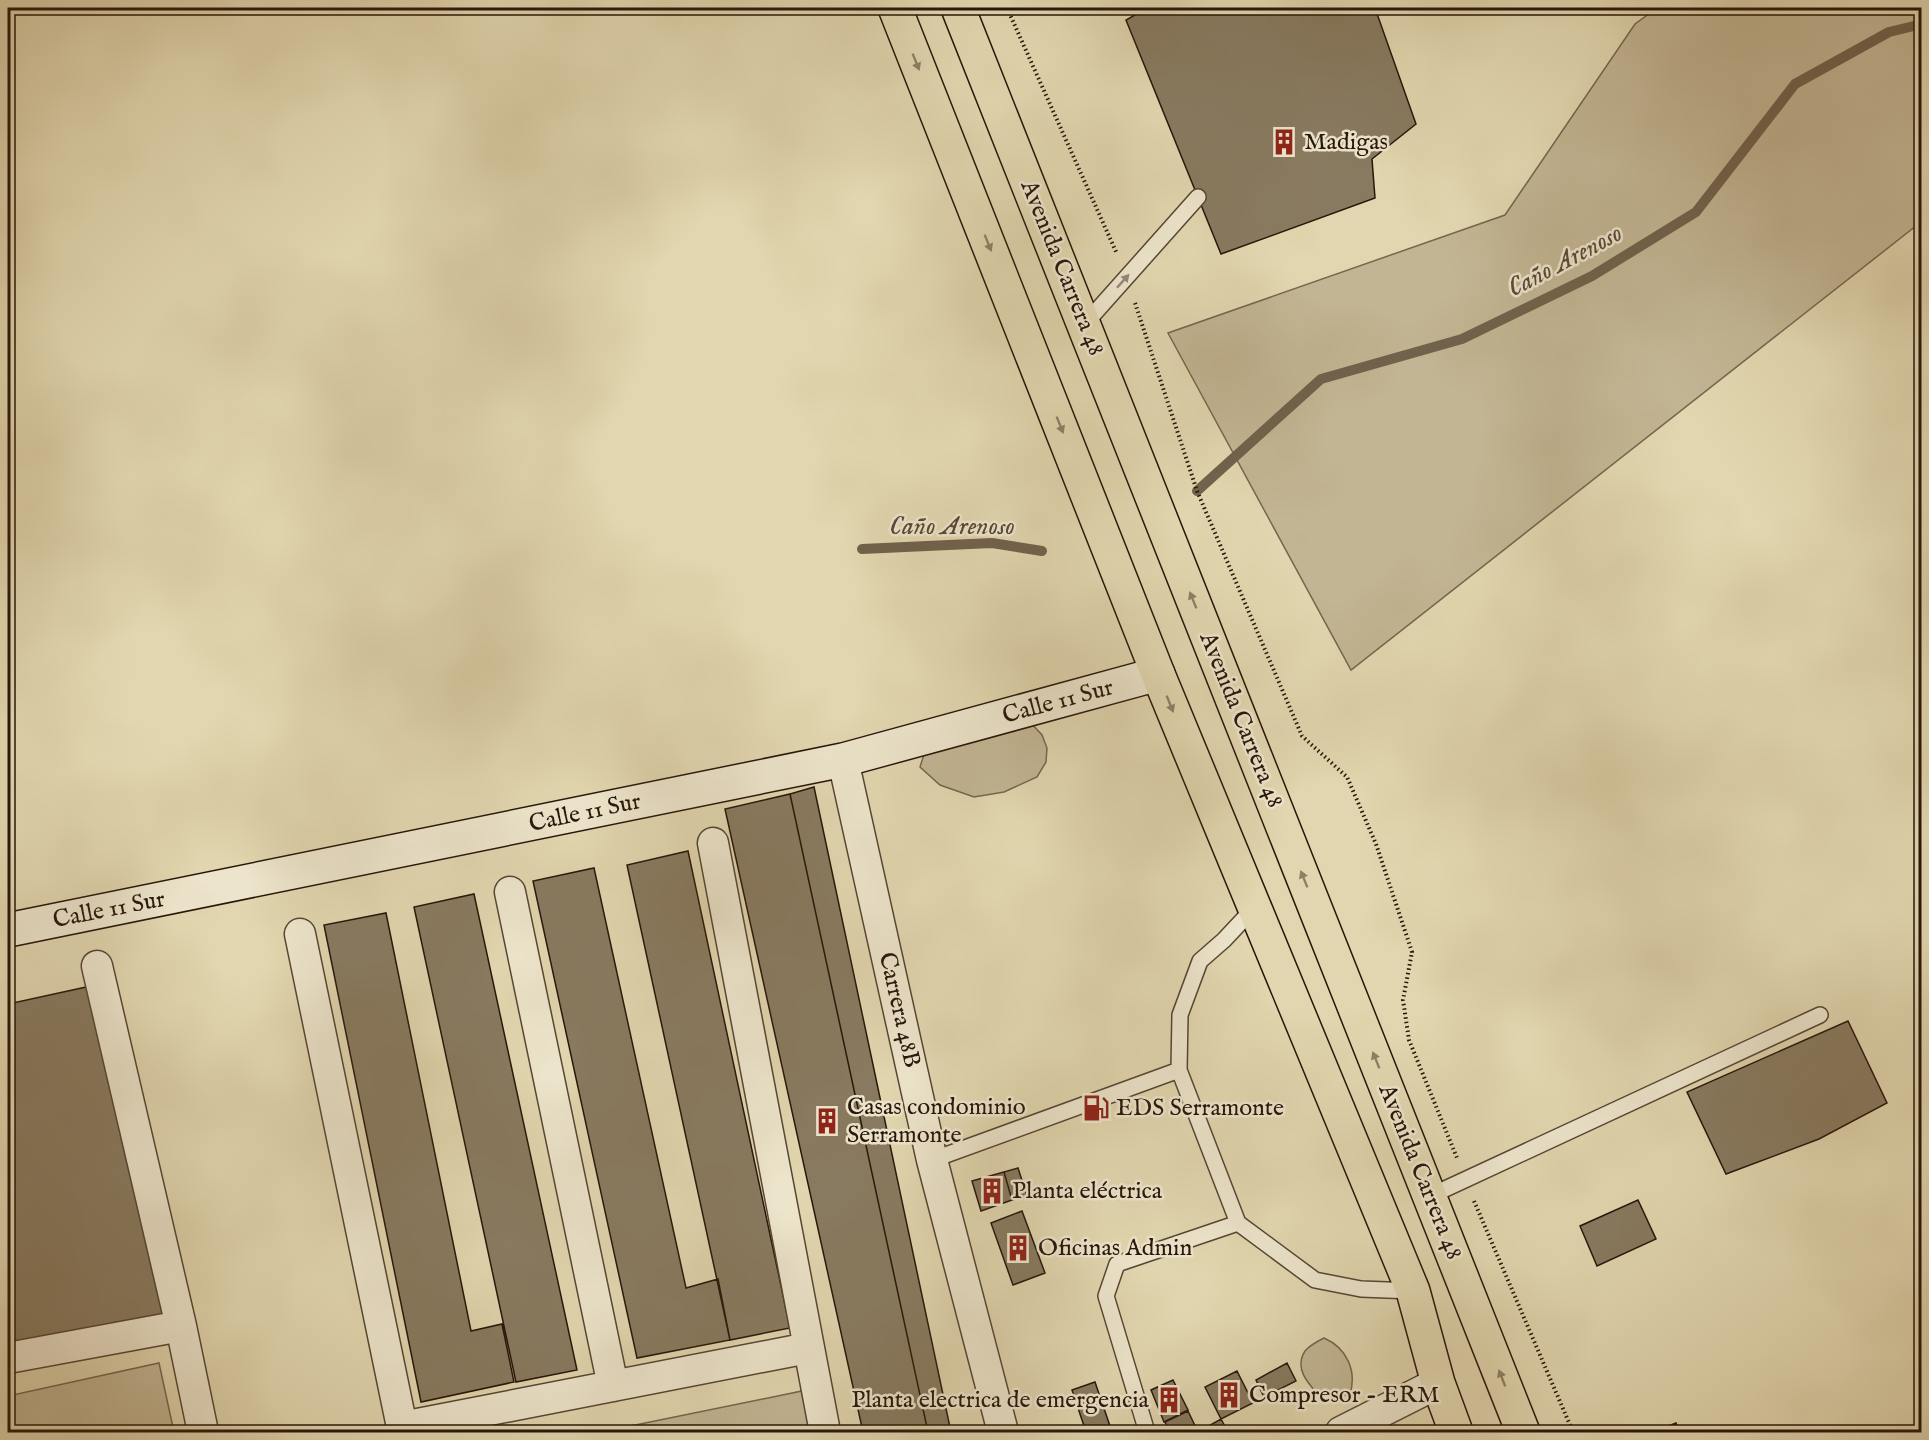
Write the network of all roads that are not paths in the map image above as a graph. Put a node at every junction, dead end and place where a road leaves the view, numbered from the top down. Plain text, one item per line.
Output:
1 (895, 8) edge
2 (958, 8) edge
3 (1198, 197) dead end
4 (1084, 324) junction
5 (1158, 674) junction
6 (843, 760) junction
7 (713, 843) dead end
8 (510, 892) dead end
9 (1254, 908) junction
10 (8, 930) edge
11 (300, 934) dead end
12 (97, 966) dead end
13 (1820, 1015) dead end
14 (1179, 1070) junction
15 (932, 1160) junction
16 (1430, 1196) junction
17 (1238, 1223) junction
18 (1413, 1291) junction
19 (181, 1326) junction
20 (808, 1348) junction
21 (8, 1358) edge
22 (1438, 1383) junction
23 (613, 1386) junction
24 (402, 1430) edge
25 (203, 1432) edge
26 (825, 1432) edge
27 (1003, 1432) edge
28 (1147, 1432) edge
29 (1341, 1432) edge
30 (1456, 1432) edge
31 (1523, 1432) edge

1 -> 5 main road
2 - 4 main road, Avenida Carrera 48
4 -> 3 lane
16 -> 4 main road, Avenida Carrera 48
5 - 6 street, Calle 11 Sur
5 -> 9 main road
6 - 10 street, Calle 11 Sur
6 - 15 street, Carrera 48B
7 - 20 street
8 - 23 street
9 - 14 lane
9 - 18 main road
11 - 24 street
12 - 19 street
13 - 16 lane
14 - 15 lane
14 - 17 lane
15 - 27 street, Carrera 48B
31 -> 16 main road, Avenida Carrera 48
17 - 18 lane
17 - 28 lane
18 - 22 main road
19 - 21 street
19 - 25 street
20 - 23 street
20 - 26 street
22 - 29 street
22 - 30 main road
23 - 24 street

